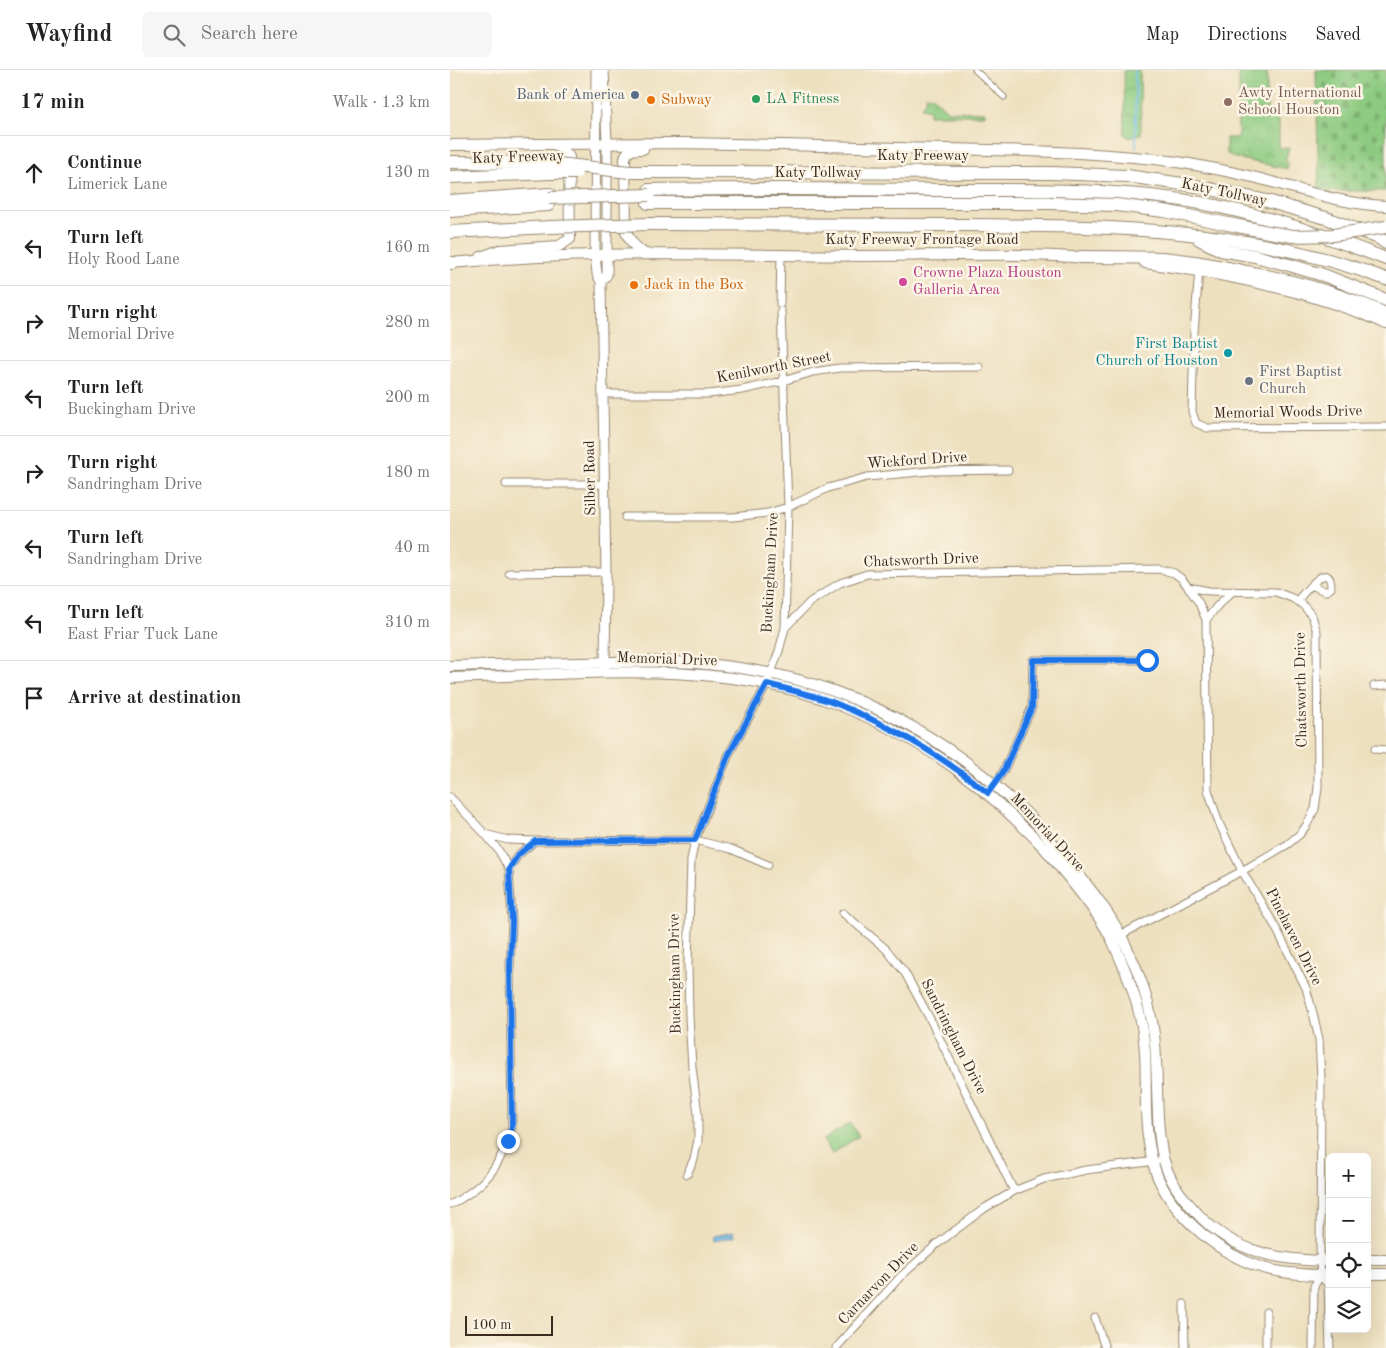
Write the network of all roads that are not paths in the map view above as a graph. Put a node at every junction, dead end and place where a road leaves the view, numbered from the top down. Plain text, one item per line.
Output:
1 (596, 70) edge
2 (604, 70) edge
3 (975, 70) edge
4 (1004, 97) dead end
5 (554, 144) junction
6 (596, 144) junction
7 (607, 144) junction
8 (739, 144) junction
9 (450, 145) edge
10 (450, 162) edge
11 (550, 168) junction
12 (450, 177) edge
13 (648, 196) junction
14 (549, 199) junction
15 (1049, 200) junction
16 (450, 201) edge
17 (1386, 206) edge
18 (450, 211) edge
19 (1386, 222) edge
20 (450, 232) edge
21 (1188, 233) junction
22 (1384, 237) edge
23 (596, 254) junction
24 (607, 254) junction
25 (645, 254) junction
26 (781, 254) junction
27 (1080, 257) junction
28 (1386, 259) edge
29 (471, 262) junction
30 (451, 263) edge
31 (1199, 270) junction
32 (1386, 280) edge
33 (601, 282) junction
34 (1386, 300) edge
35 (1386, 314) edge
36 (1386, 324) edge
37 (980, 367) dead end
38 (783, 381) junction
39 (604, 394) junction
40 (1386, 426) edge
41 (1008, 470) dead end
42 (506, 484) dead end
43 (604, 484) junction
44 (788, 507) junction
45 (624, 517) dead end
46 (606, 572) junction
47 (509, 573) dead end
48 (1312, 585) dead end
49 (1188, 587) junction
50 (1233, 591) junction
51 (1297, 601) junction
52 (1206, 620) junction
53 (784, 628) junction
54 (1147, 660) dead end
55 (490, 665) junction
56 (450, 666) edge
57 (605, 668) junction
58 (771, 674) junction
59 (490, 677) junction
60 (450, 678) edge
61 (767, 684) junction
62 (1374, 686) dead end
63 (1386, 686) edge
64 (892, 716) junction
65 (887, 726) junction
66 (1375, 749) dead end
67 (1386, 750) edge
68 (991, 789) junction
69 (450, 797) edge
70 (484, 834) junction
71 (695, 840) junction
72 (535, 841) junction
73 (768, 865) dead end
74 (509, 869) junction
75 (1242, 871) junction
76 (844, 913) dead end
77 (1116, 938) junction
78 (1158, 1161) junction
79 (686, 1174) dead end
80 (1014, 1191) junction
81 (450, 1204) edge
82 (1371, 1260) edge
83 (1386, 1260) edge
84 (1325, 1261) edge
85 (1371, 1274) edge
86 (1386, 1274) edge
87 (1325, 1275) edge
88 (1328, 1288) edge
89 (1184, 1304) dead end
90 (1266, 1312) dead end
91 (1095, 1318) dead end
92 (1326, 1322) edge
93 (1314, 1323) junction
94 (1329, 1333) edge
95 (836, 1348) edge
96 (1105, 1348) edge
97 (1185, 1348) edge
98 (1266, 1348) edge
99 (1313, 1348) edge
100 (1330, 1348) edge

1 - 6 street, Silber Road
2 - 7 street, Silber Road
3 - 4 street
5 - 6 main road
5 - 9 main road
5 - 29 main road
6 - 7 main road
6 - 23 street, Silber Road
7 - 8 main road
7 - 24 street, Silber Road
8 - 17 main road
8 - 25 main road
10 - 11 highway
11 - 12 highway, Katy Freeway
11 - 22 highway, Katy Freeway, bridge
13 - 14 highway
13 - 15 highway
13 - 28 highway, Katy Tollway
14 - 16 highway
14 - 18 highway
15 - 19 highway
15 - 22 highway, bridge
20 - 21 highway, bridge
21 - 32 highway
21 - 34 highway
23 - 24 main road, Katy Freeway Frontage Road
23 - 29 main road, Katy Freeway Frontage Road
23 - 33 street, Silber Road
24 - 25 main road, Katy Freeway Frontage Road
24 - 33 street, Silber Road
25 - 26 main road, Katy Freeway Frontage Road
26 - 27 main road, Katy Freeway Frontage Road
26 - 38 street, Buckingham Drive
27 - 31 main road, Katy Freeway Frontage Road
27 - 35 highway
29 - 30 main road, Katy Freeway Frontage Road
31 - 36 main road, Katy Freeway Frontage Road
31 - 40 street, Memorial Woods Drive
33 - 39 street, Silber Road
37 - 38 street, Kenilworth Street
38 - 39 street, Kenilworth Street
38 - 44 street, Buckingham Drive
39 - 43 street, Silber Road
41 - 44 street, Wickford Drive
42 - 43 street
43 - 46 street, Silber Road
44 - 45 street, Wickford Drive
44 - 53 street, Buckingham Drive
46 - 47 street
46 - 57 street, Silber Road
48 - 51 street
49 - 50 street, Chatsworth Drive
49 - 52 street, Pinehaven Drive
49 - 53 street, Chatsworth Drive
50 - 51 street, Chatsworth Drive
50 - 52 street
51 - 75 street, Chatsworth Drive
52 - 75 street, Pinehaven Drive
53 - 58 street, Buckingham Drive
54 - 68 street
55 - 56 main road, Memorial Drive
55 - 57 main road, Memorial Drive
55 - 59 main road
57 - 58 main road, Memorial Drive
57 - 59 main road, Memorial Drive
57 - 61 main road, Memorial Drive
58 - 61 street, Buckingham Drive
58 - 64 main road, Memorial Drive
59 - 60 main road, Memorial Drive
61 - 65 main road, Memorial Drive
61 - 71 street, Buckingham Drive
62 - 63 street
64 - 65 main road
64 - 68 main road, Memorial Drive
65 - 68 main road, Memorial Drive
66 - 67 street
68 - 77 main road, Memorial Drive
69 - 70 street
70 - 72 street
70 - 74 street
71 - 72 street
71 - 73 street
71 - 79 street, Buckingham Drive
72 - 74 street
74 - 81 street
75 - 77 street, Chatsworth Drive
75 - 84 street, Pinehaven Drive
76 - 80 street, Sandringham Drive
77 - 78 main road, Memorial Drive
78 - 80 street, Carnarvon Drive
78 - 84 main road, Memorial Drive
78 - 87 main road, Memorial Drive
80 - 95 street, Carnarvon Drive
82 - 83 main road
84 - 87 street, Pinehaven Drive
85 - 86 main road
87 - 88 street
87 - 93 street
89 - 97 street
90 - 98 street
91 - 96 street
92 - 93 street
93 - 99 street
94 - 100 street

